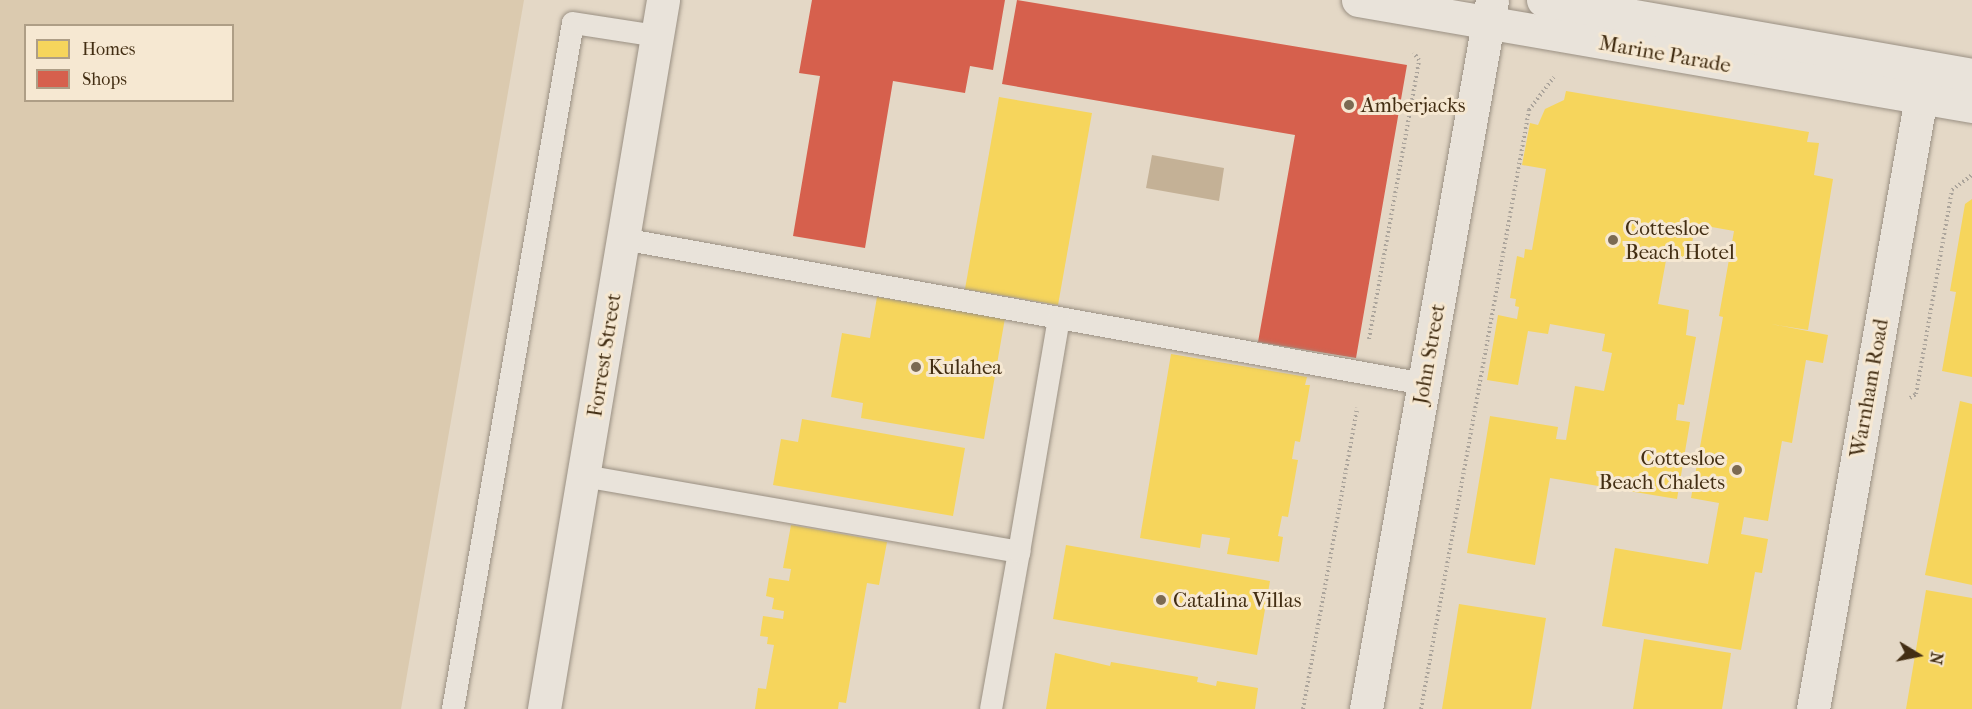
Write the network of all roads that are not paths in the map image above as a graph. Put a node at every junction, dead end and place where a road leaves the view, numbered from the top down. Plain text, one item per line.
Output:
1 (663, 0) edge
2 (1358, 0) edge
3 (1543, 0) edge
4 (1490, 12) edge
5 (657, 36) junction
6 (1972, 75) edge
7 (1923, 82) junction
8 (1972, 106) edge
9 (623, 239) junction
10 (1059, 318) junction
11 (1424, 384) junction
12 (584, 476) junction
13 (1019, 552) junction
14 (453, 709) edge
15 (544, 709) edge
16 (991, 709) edge
17 (1366, 709) edge
18 (1813, 709) edge

1 - 5 street, Forrest Street
2 - 4 street, Marine Parade
3 - 7 street, Marine Parade
4 - 7 street, Marine Parade
4 - 11 street, John Street
5 - 9 street, Forrest Street
5 - 14 lane
6 - 7 street, Marine Parade
7 - 8 street, Marine Parade
7 - 18 street, Warnham Road
9 - 10 lane
9 - 12 street, Forrest Street
10 - 11 lane
10 - 13 lane
11 - 17 street, John Street
12 - 13 lane
12 - 15 street, Forrest Street
13 - 16 lane

